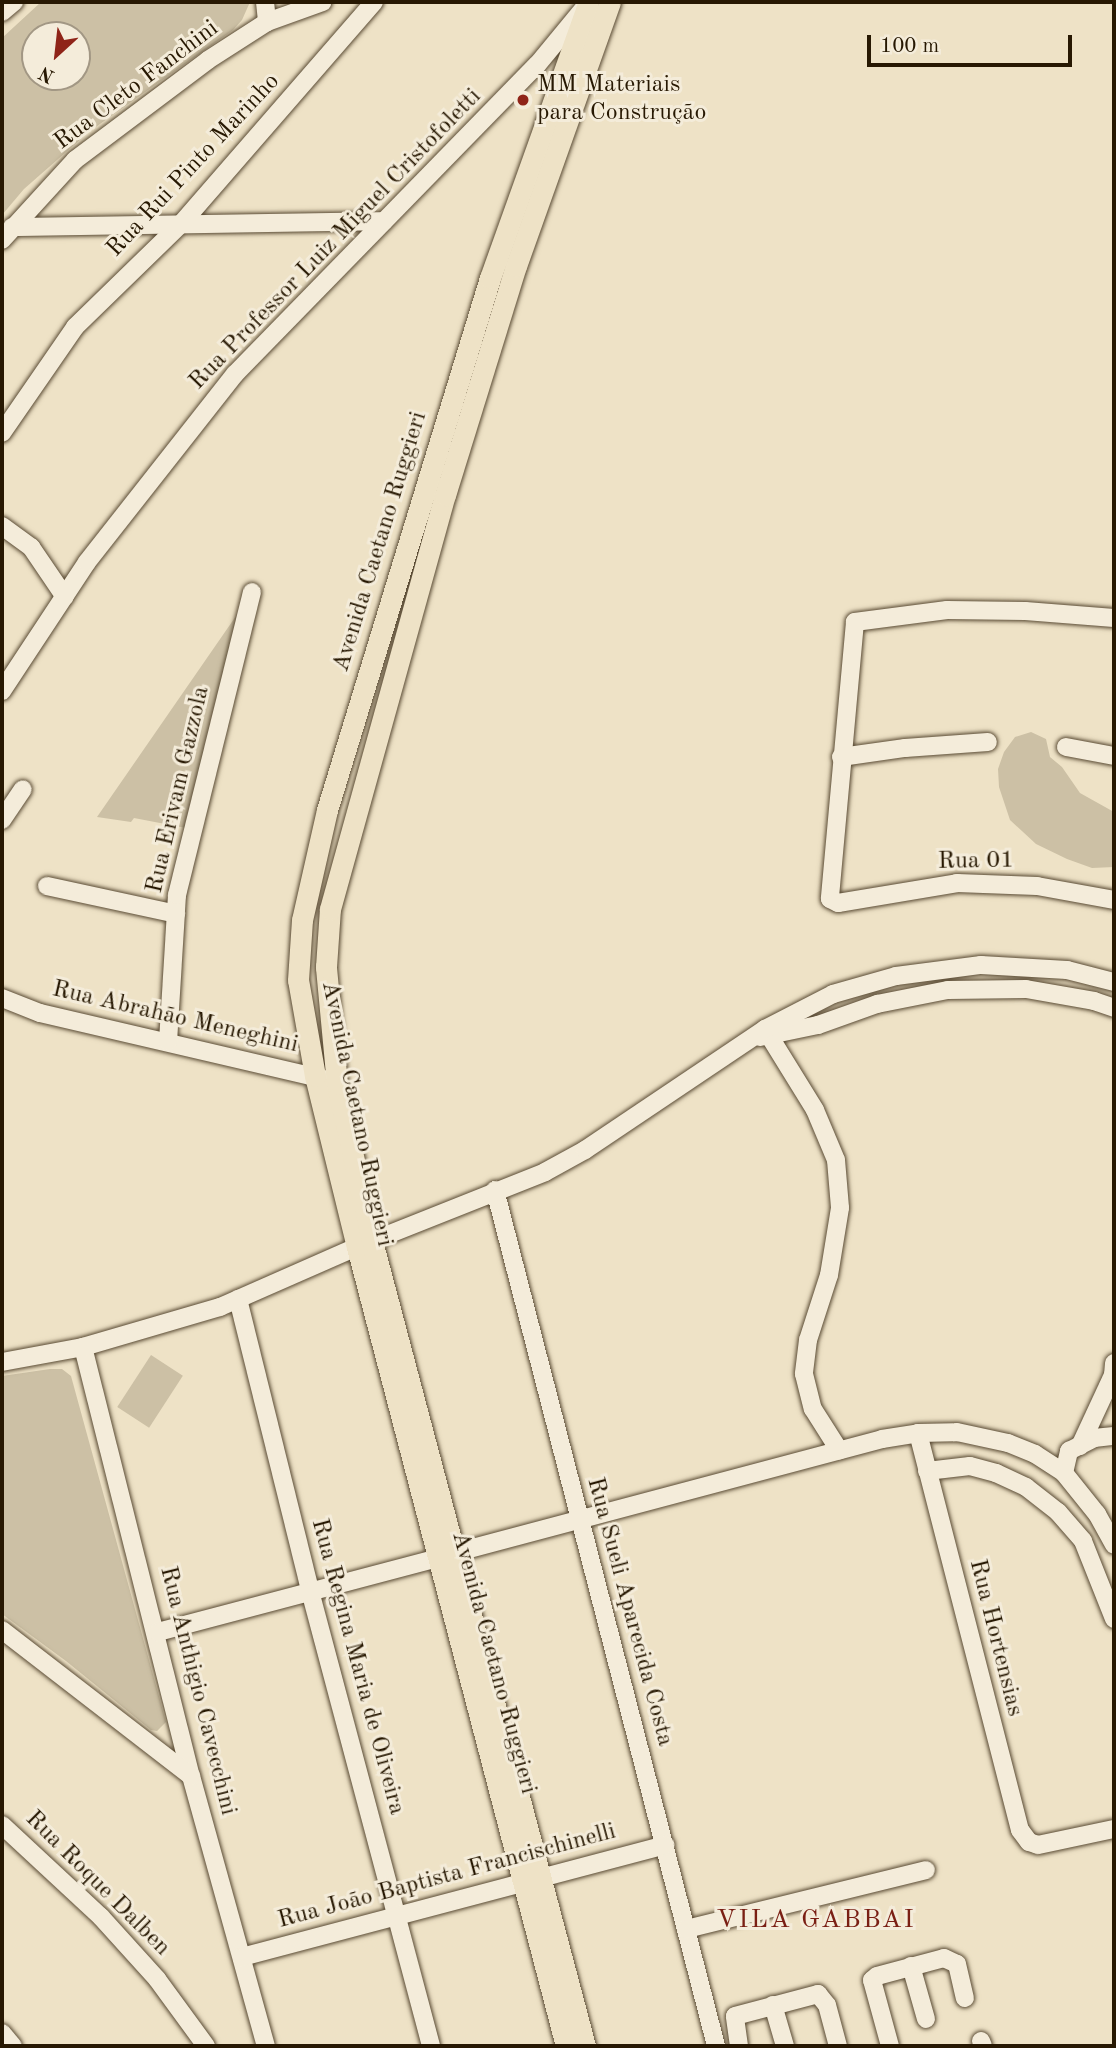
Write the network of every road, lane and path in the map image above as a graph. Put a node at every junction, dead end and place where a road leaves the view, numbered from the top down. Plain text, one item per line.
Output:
1 (14, 2) edge
2 (265, 2) edge
3 (323, 2) edge
4 (374, 2) edge
5 (589, 2) edge
6 (610, 2) edge
7 (2, 12) edge
8 (267, 22) junction
9 (595, 48) junction
10 (571, 50) junction
11 (537, 65) junction
12 (384, 221) junction
13 (181, 224) junction
14 (7, 233) edge
15 (2, 433) edge
16 (2, 526) edge
17 (252, 592) dead end
18 (65, 597) junction
19 (1114, 618) edge
20 (2, 691) edge
21 (988, 742) dead end
22 (1066, 747) dead end
23 (1114, 756) edge
24 (841, 757) junction
25 (23, 789) dead end
26 (2, 820) edge
27 (47, 886) dead end
28 (1114, 901) edge
29 (176, 914) junction
30 (1114, 982) edge
31 (2, 998) edge
32 (1114, 1008) edge
33 (763, 1034) junction
34 (168, 1042) junction
35 (315, 1076) junction
36 (337, 1084) junction
37 (495, 1190) junction
38 (365, 1244) junction
39 (238, 1299) junction
40 (83, 1347) junction
41 (2, 1362) edge
42 (1114, 1363) edge
43 (918, 1433) junction
44 (1114, 1436) edge
45 (1080, 1446) junction
46 (839, 1450) junction
47 (928, 1471) junction
48 (1064, 1473) junction
49 (580, 1520) junction
50 (1114, 1545) edge
51 (446, 1555) junction
52 (310, 1591) junction
53 (1114, 1619) edge
54 (2, 1631) edge
55 (158, 1632) junction
56 (191, 1776) junction
57 (2, 1825) edge
58 (1114, 1829) edge
59 (665, 1846) junction
60 (926, 1870) dead end
61 (532, 1879) junction
62 (397, 1915) junction
63 (687, 1930) junction
64 (242, 1957) junction
65 (911, 1966) junction
66 (965, 1998) dead end
67 (773, 2005) junction
68 (926, 2019) dead end
69 (2, 2033) edge
70 (13, 2046) edge
71 (206, 2046) edge
72 (266, 2046) edge
73 (431, 2046) edge
74 (566, 2046) edge
75 (585, 2046) edge
76 (716, 2046) edge
77 (740, 2046) edge
78 (785, 2046) edge
79 (838, 2046) edge
80 (890, 2046) edge

1 - 7 street
2 - 8 street
3 - 8 street, Rua Cleto Fanchini
4 - 13 street, Rua Rui Pinto Marinho
5 - 10 main road, Avenida Caetano Ruggieri
5 - 11 street, Rua Professor Luiz Miguel Cristofoletti
6 - 9 main road, Avenida Caetano Ruggieri
8 - 14 street, Rua Cleto Fanchini
9 - 10 street, Rua Professor Luiz Miguel Cristofoletti
9 - 36 main road, Avenida Caetano Ruggieri
10 - 11 street, Rua Professor Luiz Miguel Cristofoletti
10 - 35 main road, Avenida Caetano Ruggieri
11 - 12 street, Rua Professor Luiz Miguel Cristofoletti
12 - 13 street
12 - 18 street, Rua Professor Luiz Miguel Cristofoletti
13 - 14 street
13 - 15 street, Rua Rui Pinto Marinho
16 - 18 street
17 - 29 street, Rua Erivam Gazzola
18 - 20 street, Rua Professor Luiz Miguel Cristofoletti
19 - 24 street
21 - 24 street
22 - 23 street
24 - 28 street, Rua 01
25 - 26 street
27 - 29 street
29 - 34 street, Rua Erivam Gazzola
30 - 33 street
31 - 34 street, Rua Abrahão Meneghini
32 - 33 street
33 - 37 street
33 - 46 street
34 - 35 street, Rua Abrahão Meneghini
35 - 36 street, Rua Abrahão Meneghini
35 - 38 main road, Avenida Caetano Ruggieri
36 - 38 main road, Avenida Caetano Ruggieri
37 - 38 street
37 - 49 street, Rua Sueli Aparecida Costa
38 - 39 street
38 - 51 main road, Avenida Caetano Ruggieri
39 - 40 street
39 - 52 street, Rua Regina Maria de Oliveira
40 - 41 street
40 - 55 street, Rua Anthigio Cavecchini
42 - 45 street
43 - 46 street
43 - 47 street, Rua Hortensias
43 - 48 street
44 - 45 street
45 - 48 street
46 - 49 street
47 - 53 street
47 - 58 street, Rua Hortensias
48 - 50 street
49 - 51 street
49 - 59 street, Rua Sueli Aparecida Costa
51 - 52 street
51 - 61 main road, Avenida Caetano Ruggieri
52 - 55 street
52 - 62 street, Rua Regina Maria de Oliveira
54 - 56 street
55 - 56 street, Rua Anthigio Cavecchini
56 - 64 street, Rua Anthigio Cavecchini
57 - 71 street, Rua Roque Dalben
59 - 61 street, Rua João Baptista Francischinelli
59 - 63 street, Rua Sueli Aparecida Costa
60 - 63 street
61 - 62 street, Rua João Baptista Francischinelli
61 - 74 main road, Avenida Caetano Ruggieri
61 - 75 main road, Avenida Caetano Ruggieri
62 - 64 street, Rua João Baptista Francischinelli
62 - 73 street, Rua Regina Maria de Oliveira
63 - 76 street, Rua Sueli Aparecida Costa
64 - 72 street, Rua Anthigio Cavecchini
65 - 66 street
65 - 68 street
65 - 80 street
67 - 77 street
67 - 78 street
67 - 79 street
69 - 70 street

